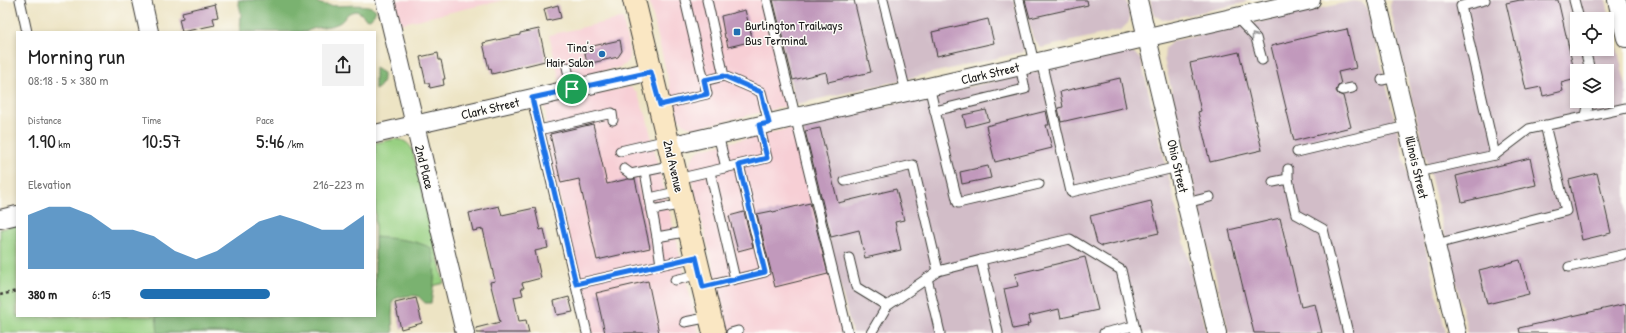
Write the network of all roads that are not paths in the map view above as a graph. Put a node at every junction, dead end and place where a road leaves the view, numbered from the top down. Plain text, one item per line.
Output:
1 (20, 0) edge
2 (142, 0) edge
3 (385, 0) edge
4 (685, 0) edge
5 (707, 0) edge
6 (767, 0) edge
7 (883, 0) edge
8 (1019, 0) edge
9 (1138, 0) edge
10 (1312, 0) edge
11 (1377, 0) edge
12 (1485, 0) edge
13 (1574, 0) edge
14 (1617, 0) edge
15 (638, 1) edge
16 (1259, 6) edge
17 (1577, 12) edge
18 (1236, 17) junction
19 (1614, 20) edge
20 (27, 31) edge
21 (149, 31) edge
22 (1147, 37) junction
23 (1626, 38) edge
24 (1262, 60) dead end
25 (1032, 63) junction
26 (567, 67) dead end
27 (651, 72) junction
28 (724, 76) junction
29 (704, 80) junction
30 (929, 86) junction
31 (1352, 88) dead end
32 (572, 89) junction
33 (1342, 90) dead end
34 (906, 92) junction
35 (532, 98) junction
36 (660, 105) junction
37 (1588, 108) edge
38 (1626, 108) edge
39 (935, 111) junction
40 (1586, 116) junction
41 (795, 117) junction
42 (613, 120) dead end
43 (764, 124) junction
44 (414, 125) junction
45 (1407, 126) junction
46 (1545, 126) junction
47 (539, 130) junction
48 (376, 134) edge
49 (718, 134) junction
50 (620, 151) dead end
51 (1297, 152) dead end
52 (1495, 155) junction
53 (739, 165) junction
54 (726, 168) junction
55 (1178, 168) junction
56 (624, 169) dead end
57 (1288, 169) dead end
58 (675, 171) junction
59 (645, 172) junction
60 (710, 172) junction
61 (1418, 172) junction
62 (1288, 179) junction
63 (845, 181) dead end
64 (1273, 182) dead end
65 (1039, 184) dead end
66 (1210, 197) dead end
67 (650, 198) junction
68 (1186, 203) junction
69 (652, 210) junction
70 (16, 215) edge
71 (0, 219) edge
72 (690, 231) junction
73 (657, 237) junction
74 (1436, 244) junction
75 (1626, 254) edge
76 (849, 258) dead end
77 (981, 260) junction
78 (661, 265) junction
79 (1568, 267) dead end
80 (938, 270) junction
81 (700, 273) junction
82 (927, 278) junction
83 (736, 279) junction
84 (675, 280) dead end
85 (576, 284) junction
86 (887, 306) junction
87 (685, 322) dead end
88 (712, 325) edge
89 (1135, 329) edge
90 (465, 333) edge
91 (587, 333) edge
92 (848, 333) edge
93 (871, 333) edge
94 (940, 333) edge
95 (998, 333) edge
96 (1104, 333) edge
97 (1218, 333) edge
98 (1348, 333) edge
99 (1457, 333) edge

1 - 20 lane
2 - 21 street
3 - 44 street, 2nd Place
4 - 29 lane
5 - 28 lane
6 - 41 lane
7 - 34 lane
8 - 25 lane
9 - 22 street, Ohio Street
10 - 16 street, Clark Street
11 - 45 street, Illinois Street
12 - 52 lane
13 - 17 lane
14 - 19 street
15 - 27 main road, 2nd Avenue
16 - 18 street, Clark Street
18 - 22 street, Clark Street
24 -> 18 lane
19 - 23 street
22 - 25 street, Clark Street
22 - 55 street, Ohio Street
25 - 30 street, Clark Street
25 - 39 lane
25 - 55 lane
26 - 32 lane
27 - 32 street, Clark Street
27 - 36 main road, 2nd Avenue
28 - 29 lane
28 - 43 lane
29 - 36 lane
30 - 34 street, Clark Street
30 - 39 lane
31 - 33 lane
32 - 35 street, Clark Street
34 - 41 street, Clark Street
35 - 44 street, Clark Street
35 - 47 lane
36 - 58 main road, 2nd Avenue
37 - 40 lane
38 - 40 lane
39 - 65 lane
40 - 46 lane
41 - 43 street, Clark Street
41 - 92 lane
42 - 47 lane
43 - 49 street, Clark Street
43 - 53 lane
44 - 48 street, Clark Street
44 - 90 street, 2nd Place
45 - 51 lane
45 - 61 street, Illinois Street
46 - 52 lane
46 - 74 lane
47 - 85 lane
49 - 54 lane
49 - 58 street, Clark Street
50 - 58 lane
52 - 61 lane
53 - 54 lane
53 - 83 lane
54 - 60 lane
55 - 68 street, Ohio Street
56 - 59 lane
57 - 62 lane
58 - 59 lane
58 - 60 lane
58 - 67 lane
58 - 69 lane
58 - 72 main road, 2nd Avenue
59 - 67 lane
60 - 83 lane
61 - 74 street, Illinois Street
62 - 64 lane
62 - 98 lane
63 - 80 lane
66 - 68 lane
67 - 69 lane
68 - 97 street, Ohio Street
69 - 73 lane
70 - 71 street
72 - 73 lane
72 - 81 main road, 2nd Avenue
73 - 78 lane
74 - 99 street, Illinois Street
75 - 79 lane
76 - 86 lane
77 - 80 lane
77 - 89 lane
77 - 95 lane
78 - 81 lane
78 - 85 lane
80 - 82 lane
81 - 83 lane
81 - 84 lane
81 - 88 main road, 2nd Avenue
82 - 86 lane
82 - 94 lane
85 - 91 lane
86 - 93 lane
87 - 88 lane
89 - 96 lane

